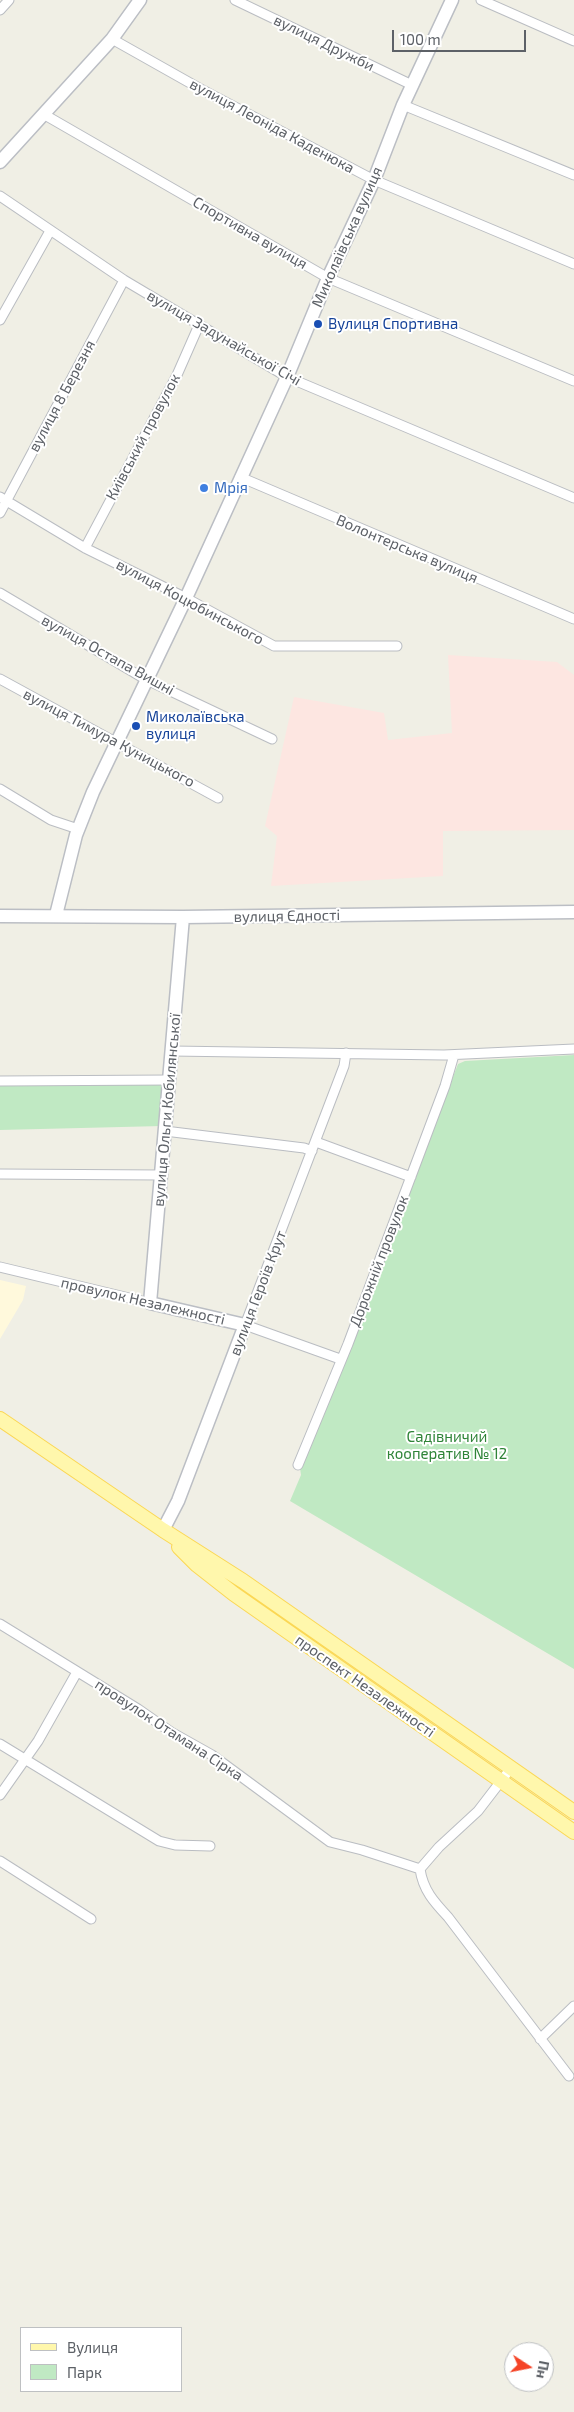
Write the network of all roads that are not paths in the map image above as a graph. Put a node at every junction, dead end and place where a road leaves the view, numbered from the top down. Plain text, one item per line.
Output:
1 (8, 0) edge
2 (140, 0) edge
3 (235, 0) edge
4 (452, 0) edge
5 (481, 0) edge
6 (0, 10) edge
7 (112, 39) junction
8 (574, 41) edge
9 (412, 85) junction
10 (404, 105) junction
11 (44, 115) junction
12 (0, 162) edge
13 (574, 175) edge
14 (374, 180) junction
15 (0, 196) edge
16 (50, 231) junction
17 (574, 264) edge
18 (328, 278) junction
19 (124, 280) junction
20 (0, 320) edge
21 (200, 325) junction
22 (287, 377) junction
23 (574, 381) edge
24 (240, 477) junction
25 (574, 498) edge
26 (3, 499) edge
27 (0, 513) edge
28 (85, 548) junction
29 (0, 593) edge
30 (186, 598) junction
31 (574, 619) edge
32 (398, 646) dead end
33 (0, 679) edge
34 (146, 679) junction
35 (272, 739) dead end
36 (116, 742) junction
37 (0, 789) edge
38 (218, 798) dead end
39 (78, 830) junction
40 (574, 912) edge
41 (0, 916) edge
42 (56, 916) junction
43 (184, 917) junction
44 (574, 1049) edge
45 (172, 1051) junction
46 (346, 1054) junction
47 (454, 1055) junction
48 (170, 1080) junction
49 (0, 1081) edge
50 (165, 1131) junction
51 (316, 1142) junction
52 (312, 1151) junction
53 (0, 1174) edge
54 (161, 1175) junction
55 (411, 1177) junction
56 (0, 1267) edge
57 (150, 1303) junction
58 (246, 1325) junction
59 (340, 1359) junction
60 (0, 1419) edge
61 (298, 1466) dead end
62 (163, 1530) junction
63 (238, 1578) junction
64 (229, 1591) junction
65 (0, 1624) edge
66 (77, 1672) junction
67 (0, 1744) edge
68 (24, 1759) junction
69 (511, 1768) junction
70 (502, 1781) junction
71 (0, 1795) edge
72 (574, 1812) edge
73 (574, 1832) edge
74 (210, 1846) dead end
75 (0, 1861) edge
76 (420, 1869) junction
77 (91, 1919) dead end
78 (574, 2006) edge
79 (540, 2039) junction
80 (569, 2076) dead end

1 - 6 street
2 - 7 street
3 - 9 street, вулиця Дружби
4 - 9 street, Миколаївська вулиця
5 - 8 street
7 - 11 street
7 - 14 street, вулиця Леоніда Каденюка
9 - 10 street, Миколаївська вулиця
10 - 13 street
10 - 14 street, Миколаївська вулиця
11 - 12 street
11 - 18 street, Спортивна вулиця
14 - 17 street, вулиця Леоніда Каденюка
14 - 18 street, Миколаївська вулиця
15 - 16 street, вулиця Задунайської Січі
16 - 19 street, вулиця Задунайської Січі
16 - 20 street
18 - 22 street, Миколаївська вулиця
18 - 23 street, Спортивна вулиця
19 - 21 street, вулиця Задунайської Січі
19 - 26 street, вулиця 8 Березня
21 - 22 street, вулиця Задунайської Січі
21 - 28 street, Київський провулок
22 - 24 street, Миколаївська вулиця
22 - 25 street, вулиця Задунайської Січі
24 - 30 street, Миколаївська вулиця
24 - 31 street, Волонтерська вулиця
26 - 27 street, вулиця 8 Березня
26 - 28 street, вулиця Коцюбинського
28 - 30 street, вулиця Коцюбинського
29 - 34 street, вулиця Остапа Вишні
30 - 32 street, вулиця Коцюбинського
30 - 34 street, Миколаївська вулиця
33 - 36 street, вулиця Тимура Куницького
34 - 35 street, вулиця Остапа Вишні
34 - 36 street, Миколаївська вулиця
36 - 38 street, вулиця Тимура Куницького
36 - 39 street, Миколаївська вулиця
37 - 39 street
39 - 42 street, Миколаївська вулиця
40 - 43 street, вулиця Єдності
41 - 42 street, вулиця Єдності
42 - 43 street, вулиця Єдності
43 - 45 street, вулиця Ольги Кобилянської
44 - 47 street
45 - 46 street
45 - 48 street, вулиця Ольги Кобилянської
46 - 47 street
46 - 51 street, вулиця Героїв Крут
47 - 55 street, Дорожній провулок
48 - 49 street
48 - 50 street, вулиця Ольги Кобилянської
50 - 52 street
50 - 54 street, вулиця Ольги Кобилянської
51 - 52 street, вулиця Героїв Крут
51 - 55 street
52 - 58 street, вулиця Героїв Крут
53 - 54 street
54 - 57 street, вулиця Ольги Кобилянської
55 - 59 street, Дорожній провулок
56 - 57 street, провулок Незалежності
57 - 58 street, провулок Незалежності
58 - 59 street, провулок Незалежності
58 - 62 street, вулиця Героїв Крут
59 - 61 street, Дорожній провулок
60 - 62 main road, проспект Незалежності
62 - 63 main road, проспект Незалежності
62 - 64 main road, проспект Незалежності
63 - 64 main road
63 - 69 main road, проспект Незалежності
64 - 70 main road, проспект Незалежності
65 - 66 street, провулок Отамана Сірка
66 - 68 street
66 - 76 street, провулок Отамана Сірка
67 - 68 street
68 - 71 street
68 - 74 street
69 - 70 street
69 - 72 main road, проспект Незалежності
70 - 73 main road, проспект Незалежності
70 - 76 street
75 - 77 street
76 - 79 street
78 - 79 street
79 - 80 street

